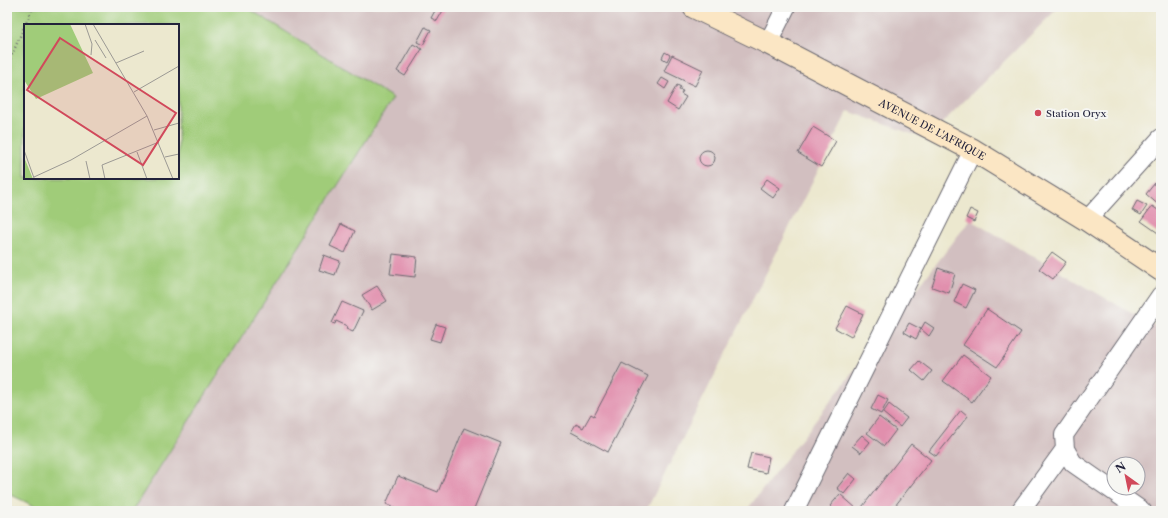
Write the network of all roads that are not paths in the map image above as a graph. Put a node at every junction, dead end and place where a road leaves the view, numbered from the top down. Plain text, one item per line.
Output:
1 (694, 7) edge
2 (786, 7) edge
3 (768, 43) junction
4 (1161, 138) edge
5 (973, 150) junction
6 (1087, 220) junction
7 (1161, 270) edge
8 (1161, 295) edge
9 (1065, 449) junction
10 (794, 511) edge
11 (1020, 511) edge
12 (1142, 511) edge

1 - 3 main road, AVENUE DE L'AFRIQUE
2 - 3 street
3 - 5 main road, AVENUE DE L'AFRIQUE
4 - 6 street
5 - 6 main road, AVENUE DE L'AFRIQUE
5 - 10 street
6 - 7 main road, AVENUE DE L'AFRIQUE
8 - 9 street
9 - 11 street
9 - 12 street

